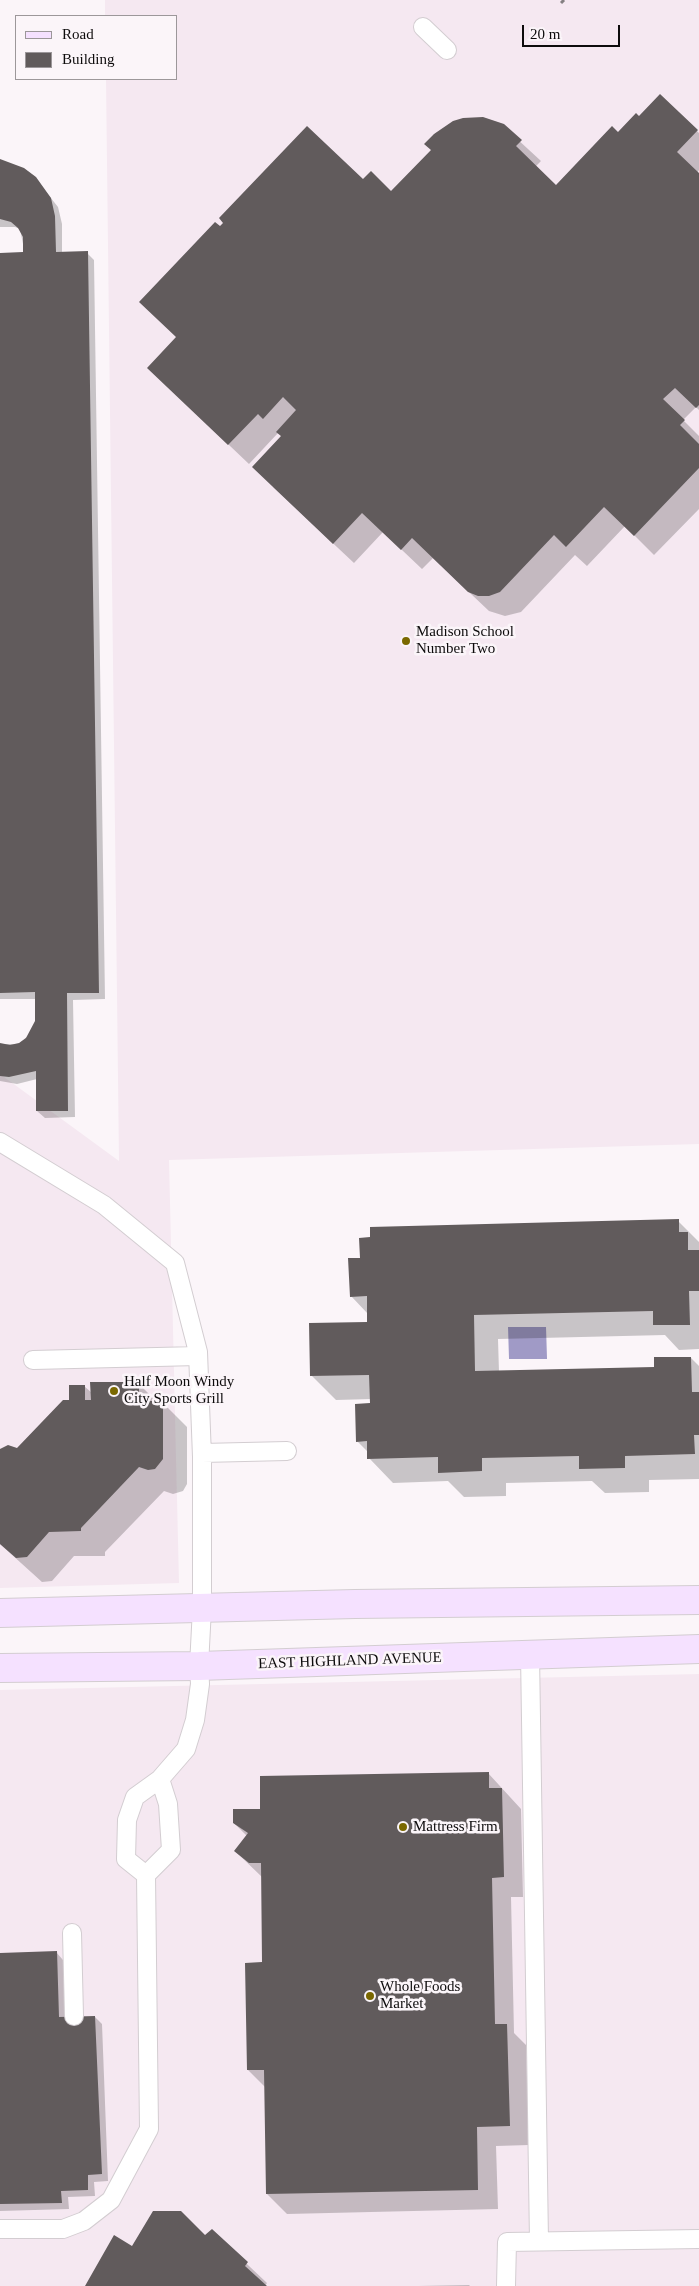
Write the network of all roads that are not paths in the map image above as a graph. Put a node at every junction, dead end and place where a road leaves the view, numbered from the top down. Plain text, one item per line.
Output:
1 (423, 27) dead end
2 (447, 50) dead end
3 (0, 1142) edge
4 (198, 1356) junction
5 (33, 1360) dead end
6 (287, 1451) dead end
7 (202, 1454) junction
8 (699, 1600) edge
9 (202, 1608) junction
10 (0, 1613) edge
11 (699, 1649) edge
12 (530, 1654) junction
13 (199, 1666) junction
14 (0, 1668) edge
15 (160, 1780) junction
16 (146, 1876) junction
17 (72, 1933) dead end
18 (74, 2016) dead end
19 (0, 2230) edge
20 (699, 2239) edge
21 (539, 2241) junction
22 (506, 2286) edge

1 - 2 lane
3 - 4 lane
4 - 5 lane
4 - 7 lane
6 - 7 lane
7 - 9 lane
8 - 9 main road
9 - 10 main road
9 - 13 lane
11 - 12 main road, EAST HIGHLAND AVENUE
12 - 13 main road, EAST HIGHLAND AVENUE
12 - 21 lane
13 - 14 main road, EAST HIGHLAND AVENUE
13 - 15 lane
15 - 16 lane
15 - 16 lane
16 - 19 lane
17 - 18 lane
20 - 21 lane
21 - 22 lane

